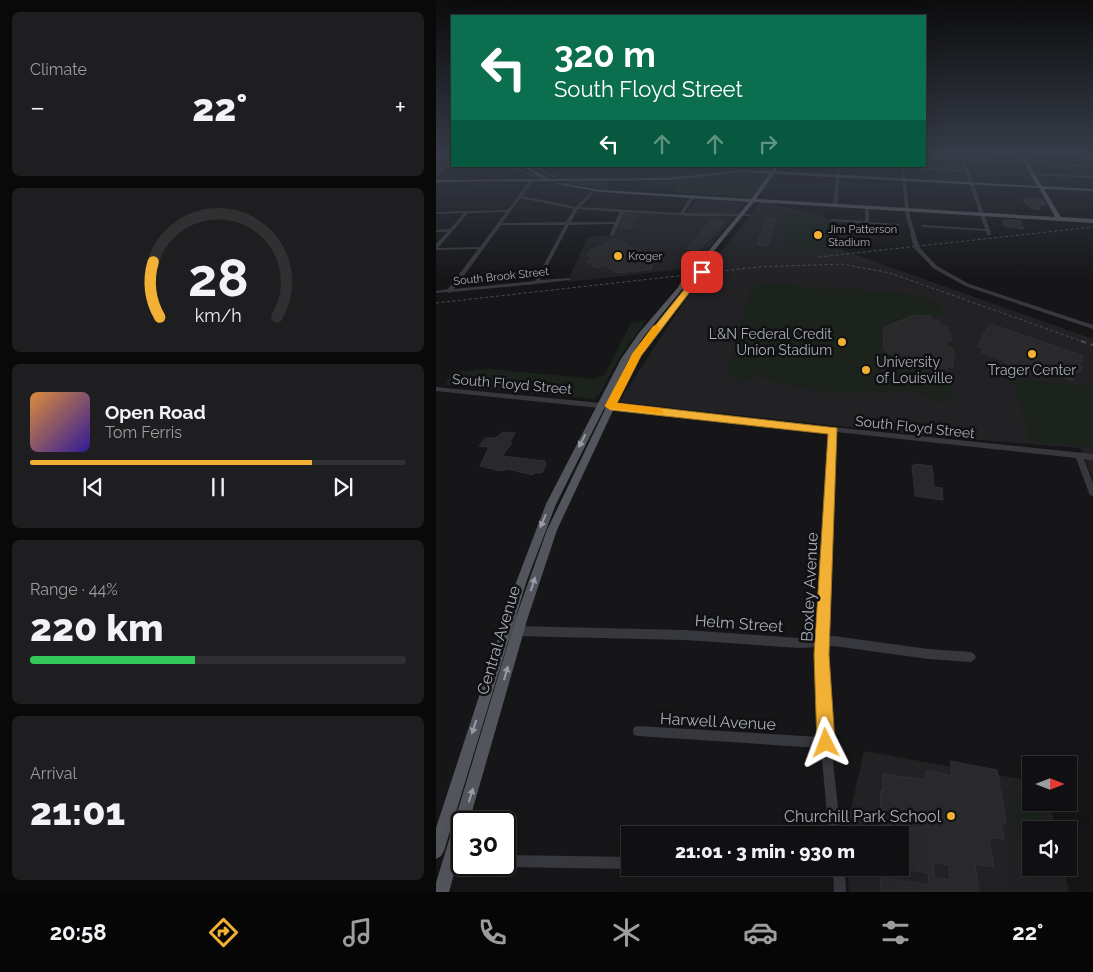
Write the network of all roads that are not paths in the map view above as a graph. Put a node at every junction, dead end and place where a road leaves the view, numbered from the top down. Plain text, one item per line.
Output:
1 (520, 196) joint
2 (589, 196) edge
3 (687, 196) edge
4 (693, 196) junction
5 (759, 196) edge
6 (836, 196) edge
7 (906, 196) edge
8 (975, 196) edge
9 (1045, 196) edge
10 (756, 200) junction
11 (835, 205) junction
12 (867, 207) junction
13 (577, 208) junction
14 (908, 210) junction
15 (436, 211) edge
16 (467, 211) junction
17 (509, 211) junction
18 (622, 211) junction
19 (682, 214) junction
20 (982, 214) junction
21 (745, 215) junction
22 (1058, 219) junction
23 (832, 220) dead end
24 (1093, 221) edge
25 (867, 222) junction
26 (617, 223) junction
27 (500, 224) junction
28 (568, 224) junction
29 (898, 225) dead end
30 (923, 226) dead end
31 (451, 230) junction
32 (436, 231) edge
33 (612, 235) dead end
34 (436, 248) edge
35 (481, 248) junction
36 (568, 279) dead end
37 (536, 283) junction
38 (436, 292) edge
39 (449, 292) junction
40 (1054, 306) dead end
41 (1050, 312) junction
42 (1093, 328) edge
43 (436, 389) edge
44 (606, 405) junction
45 (833, 431) junction
46 (1079, 456) junction
47 (1093, 457) edge
48 (1093, 493) edge
49 (512, 631) junction
50 (822, 642) junction
51 (971, 657) dead end
52 (638, 731) dead end
53 (826, 743) junction
54 (834, 826) edge
55 (436, 851) edge
56 (516, 861) edge
57 (621, 862) edge
58 (839, 876) edge
59 (441, 892) edge
60 (840, 892) edge

1 - 13 street
1 - 17 street
2 - 13 street
3 - 4 main road
4 - 10 main road
4 - 19 street
5 - 10 main road
6 - 11 street
7 - 14 street
8 - 20 street
9 - 22 main road
10 - 11 main road
10 - 21 main road
11 - 12 main road
12 - 14 main road
12 - 25 street
13 - 18 street
13 - 28 street
14 - 20 main road
14 - 41 street, bridge
15 - 16 street
16 - 17 street
16 - 31 street
17 - 27 street
18 - 19 street
18 - 26 street
19 - 21 street
20 - 22 main road
20 - 30 street
21 - 44 main road, bridge
21 - 44 main road, bridge
22 - 24 main road
23 - 25 street
25 - 29 street
26 - 28 street
26 - 33 street
27 - 28 street
27 - 35 street
28 - 37 street
31 - 32 street
31 - 34 street
34 - 35 street
35 - 39 street
36 - 37 street, South Brook Street
37 - 39 street, South Brook Street
38 - 39 street, South Brook Street
40 - 41 street
41 - 42 street
43 - 44 street, South Floyd Street
44 - 45 street, South Floyd Street
44 - 49 main road, Central Avenue
45 - 46 street, South Floyd Street
45 - 50 street, Boxley Avenue
46 - 47 street, South Floyd Street
46 - 48 street
49 - 50 street, Helm Street
49 -> 55 main road, Central Avenue
59 -> 49 main road, Central Avenue
50 - 51 street, Helm Street
50 - 53 street, Boxley Avenue
52 - 53 street, Harwell Avenue
53 - 54 street, Boxley Avenue
56 - 57 street
58 - 60 street

